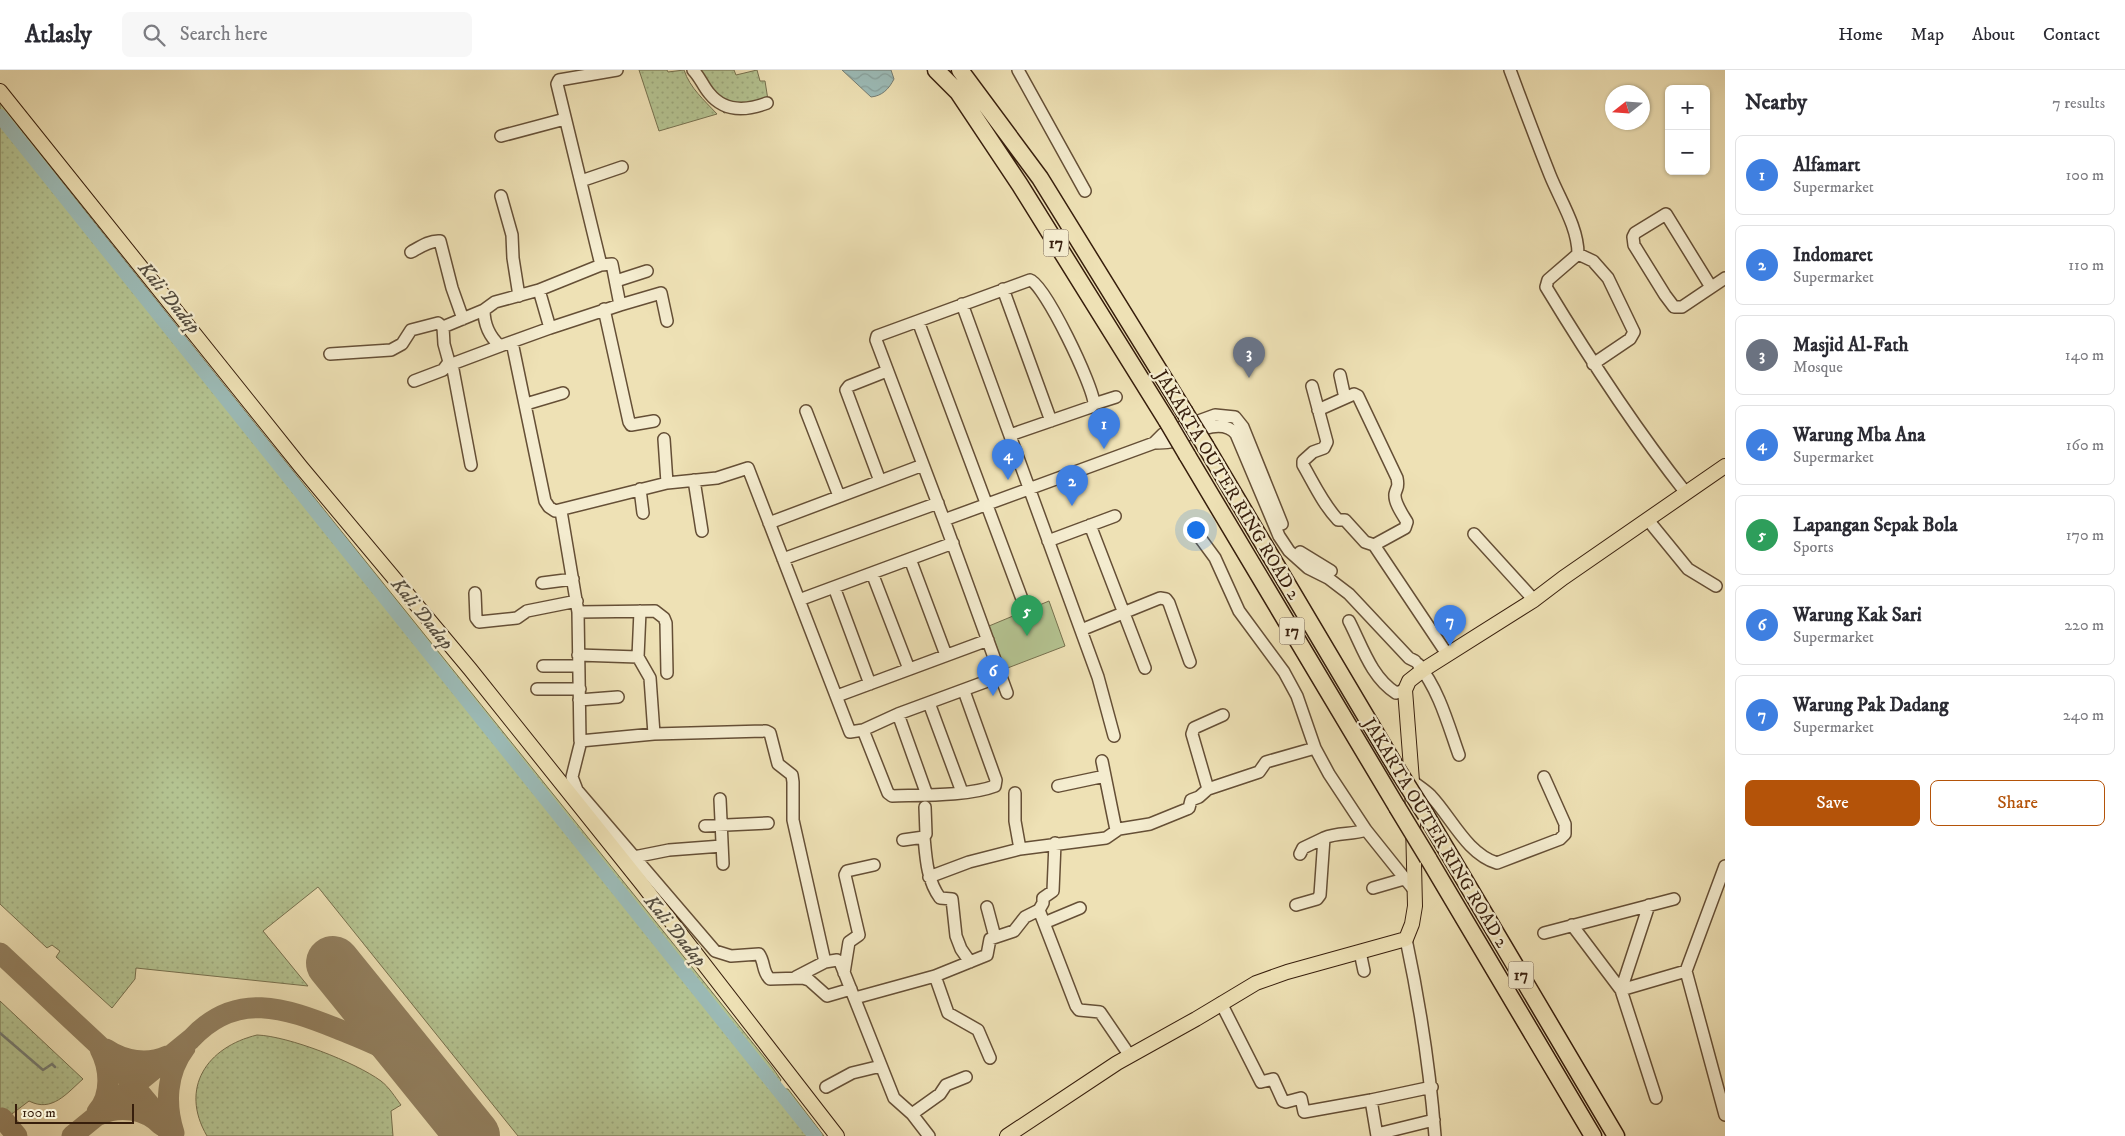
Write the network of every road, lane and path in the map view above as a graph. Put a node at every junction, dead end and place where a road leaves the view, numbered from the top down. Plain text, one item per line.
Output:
1 (617, 70) edge
2 (693, 70) edge
3 (936, 70) edge
4 (960, 70) edge
5 (1018, 70) edge
6 (1510, 70) edge
7 (587, 73) edge
8 (0, 91) edge
9 (767, 103) dead end
10 (565, 119) junction
11 (501, 136) dead end
12 (622, 167) dead end
13 (581, 181) junction
14 (1085, 191) dead end
15 (501, 196) dead end
16 (411, 252) dead end
17 (1578, 254) junction
18 (601, 265) junction
19 (647, 271) dead end
20 (1725, 278) edge
21 (616, 281) junction
22 (1711, 287) junction
23 (1003, 289) junction
24 (539, 290) junction
25 (519, 296) junction
26 (962, 304) junction
27 (620, 305) junction
28 (604, 309) junction
29 (484, 310) junction
30 (463, 319) junction
31 (918, 320) junction
32 (667, 321) dead end
33 (443, 327) junction
34 (550, 328) junction
35 (512, 342) junction
36 (500, 346) junction
37 (330, 354) dead end
38 (450, 363) junction
39 (1593, 364) junction
40 (888, 371) junction
41 (1340, 375) dead end
42 (414, 381) dead end
43 (1312, 386) dead end
44 (563, 393) dead end
45 (1116, 397) dead end
46 (1346, 398) junction
47 (526, 404) junction
48 (1094, 404) junction
49 (1318, 410) junction
50 (806, 411) dead end
51 (654, 421) dead end
52 (1051, 421) junction
53 (1010, 435) junction
54 (664, 439) dead end
55 (471, 464) dead end
56 (923, 465) junction
57 (1725, 466) edge
58 (694, 480) junction
59 (880, 481) junction
60 (667, 483) junction
61 (640, 489) junction
62 (1030, 489) junction
63 (1686, 493) junction
64 (839, 496) junction
65 (938, 502) junction
66 (987, 504) junction
67 (561, 511) junction
68 (643, 513) dead end
69 (1115, 516) dead end
70 (944, 520) junction
71 (1648, 520) junction
72 (769, 523) junction
73 (1090, 525) junction
74 (702, 532) dead end
75 (1474, 534) dead end
76 (1201, 539) dead end
77 (1048, 541) junction
78 (953, 543) junction
79 (1374, 544) junction
80 (784, 559) junction
81 (910, 559) junction
82 (872, 573) junction
83 (573, 579) junction
84 (542, 583) dead end
85 (1716, 586) dead end
86 (834, 587) junction
87 (475, 593) dead end
88 (1022, 599) dead end
89 (799, 600) junction
90 (1534, 600) junction
91 (577, 606) junction
92 (640, 611) junction
93 (1124, 612) junction
94 (1349, 621) dead end
95 (1081, 630) junction
96 (988, 640) junction
97 (1447, 654) junction
98 (946, 656) junction
99 (638, 657) junction
100 (578, 661) junction
101 (1190, 662) dead end
102 (1419, 665) junction
103 (543, 666) dead end
104 (1145, 668) dead end
105 (909, 669) junction
106 (667, 673) dead end
107 (1001, 676) junction
108 (870, 684) junction
109 (537, 689) dead end
110 (1405, 690) junction
111 (964, 691) junction
112 (1007, 694) dead end
113 (580, 695) junction
114 (836, 696) junction
115 (618, 697) dead end
116 (929, 702) junction
117 (898, 714) junction
118 (1223, 715) dead end
119 (863, 730) junction
120 (654, 734) junction
121 (1114, 736) dead end
122 (581, 741) junction
123 (1314, 748) junction
124 (1459, 755) dead end
125 (1102, 761) dead end
126 (1105, 776) junction
127 (1544, 776) dead end
128 (1412, 781) junction
129 (1058, 786) dead end
130 (1208, 789) junction
131 (962, 792) junction
132 (1015, 793) dead end
133 (720, 799) dead end
134 (926, 801) junction
135 (768, 823) dead end
136 (721, 825) junction
137 (705, 826) dead end
138 (1116, 830) junction
139 (1366, 830) junction
140 (924, 837) junction
141 (1324, 838) junction
142 (903, 840) dead end
143 (1055, 844) junction
144 (722, 846) junction
145 (1020, 849) junction
146 (1300, 854) dead end
147 (634, 857) junction
148 (723, 864) dead end
149 (874, 865) dead end
150 (1725, 866) edge
151 (930, 877) junction
152 (1404, 879) junction
153 (1373, 888) dead end
154 (1414, 890) junction
155 (1674, 899) dead end
156 (1296, 905) dead end
157 (1649, 905) junction
158 (987, 907) dead end
159 (1080, 908) dead end
160 (1039, 910) junction
161 (1044, 923) junction
162 (1572, 925) junction
163 (1544, 933) dead end
164 (995, 937) junction
165 (1406, 940) junction
166 (1360, 952) junction
167 (825, 962) junction
168 (970, 962) junction
169 (1364, 971) dead end
170 (1686, 971) junction
171 (844, 973) junction
172 (934, 976) junction
173 (796, 977) junction
174 (1621, 990) junction
175 (853, 994) junction
176 (1221, 1003) junction
177 (1130, 1056) junction
178 (990, 1058) dead end
179 (880, 1066) junction
180 (966, 1076) dead end
181 (1432, 1086) junction
182 (826, 1087) dead end
183 (1656, 1098) dead end
184 (1370, 1100) junction
185 (912, 1114) junction
186 (1725, 1115) edge
187 (1434, 1120) junction
188 (1377, 1135) edge
189 (837, 1136) edge
190 (929, 1136) edge
191 (1007, 1136) edge
192 (1435, 1136) edge
193 (1593, 1136) edge
194 (1616, 1136) edge

1 - 7 street
2 - 9 street
3 - 193 highway, JAKARTA OUTER RING ROAD 2 / 17, bridge
4 - 194 highway, JAKARTA OUTER RING ROAD 2 / 17, bridge
5 - 14 street
6 - 17 street
7 - 10 street
8 - 189 main road
10 - 11 street
10 - 13 street
12 - 13 street
13 - 18 street
15 - 25 street
16 - 30 street
17 - 39 street
17 - 39 street
18 - 21 street
18 - 24 street
19 - 21 street
20 - 22 street
21 - 27 street
22 - 22 street
23 - 26 street
23 - 48 street
23 - 52 street
24 - 25 street
24 - 34 street
25 - 29 street
26 - 31 street
26 - 53 street
27 - 28 street
27 - 32 street
28 - 34 street
28 - 51 street
29 - 30 street
29 - 36 street
30 - 33 street
31 - 40 street
31 - 66 street
33 - 37 street
33 - 38 street
34 - 35 street
35 - 36 street
35 - 47 street
36 - 38 street
38 - 42 street
38 - 55 street
39 - 63 street
40 - 56 street
40 - 59 street
41 - 46 street
43 - 49 street
44 - 47 street
45 - 48 street
46 - 49 street
46 - 79 street
47 - 67 street
48 - 52 street
49 - 79 street
50 - 64 street
52 - 53 street
53 - 62 street
54 - 60 street
56 - 59 street
56 - 65 street
57 - 63 main road
58 - 60 street
58 - 72 street
58 - 74 street
59 - 64 street
60 - 61 street
61 - 67 street
61 - 68 street
62 - 66 street
62 - 77 street
62 - 102 street
63 - 71 main road
64 - 72 street
65 - 70 street
65 - 80 street
66 - 70 street
66 - 88 street
67 - 83 street
69 - 73 street
70 - 78 street
71 - 85 street
71 - 90 main road
72 - 80 street
73 - 77 street
73 - 93 street
75 - 90 street
76 - 123 street
77 - 95 street
78 - 81 street
78 - 96 street
79 - 97 street
80 - 89 street
81 - 82 street
81 - 98 street
82 - 86 street
82 - 105 street
83 - 84 street
83 - 91 street
86 - 89 street
86 - 108 street
87 - 91 street
89 - 114 street
90 - 97 main road
91 - 92 street
91 - 100 street
92 - 99 street
92 - 106 street
93 - 95 street
93 - 101 street
93 - 104 street
94 - 110 street
95 - 121 street
96 - 98 street
96 - 107 street
97 - 102 main road
98 - 105 street
99 - 100 street
99 - 120 street
100 - 103 street
100 - 113 street
102 - 110 main road
102 - 124 street
105 - 108 street
107 - 111 street
107 - 112 street
108 - 114 street
109 - 113 street
110 - 128 main road
111 - 116 street
111 - 131 street
113 - 115 street
113 - 122 street
114 - 119 street
116 - 117 street
116 - 131 street
117 - 119 street
117 - 134 street
118 - 130 street
119 - 134 street
120 - 122 street
120 - 167 street
122 - 147 street
123 - 130 street
123 - 139 street
125 - 126 street
126 - 129 street
126 - 138 street
127 - 128 street
128 - 154 main road
130 - 138 street
131 - 134 street
132 - 145 street
133 - 136 street
134 - 140 street
135 - 136 street
136 - 137 street
136 - 144 street
138 - 143 street
139 - 141 street
139 - 152 street
140 - 142 street
140 - 151 street
141 - 146 street
141 - 156 street
143 - 145 street
143 - 160 street
144 - 147 street
144 - 148 street
145 - 151 street
147 - 173 street
149 - 171 street
150 - 170 street
151 - 168 street
152 - 153 street
152 - 154 street
154 - 165 main road
155 - 157 street
157 - 162 street
157 - 174 street
158 - 164 street
159 - 161 street
160 - 161 street
160 - 164 street
161 - 177 street
162 - 163 street
162 - 174 street
164 - 168 street
165 - 166 main road
165 - 181 street
166 - 169 street
166 - 176 main road
167 - 171 street
167 - 173 street
168 - 172 street
170 - 174 street
170 - 186 street
171 - 175 street
172 - 175 street
172 - 178 street
173 - 175 street
174 - 183 street
175 - 179 street
176 - 177 main road
176 - 184 street
177 - 191 main road
179 - 182 street
179 - 185 street
180 - 185 street
181 - 184 street
181 - 187 street
184 - 188 street
185 - 190 street
187 - 188 street
187 - 192 street

